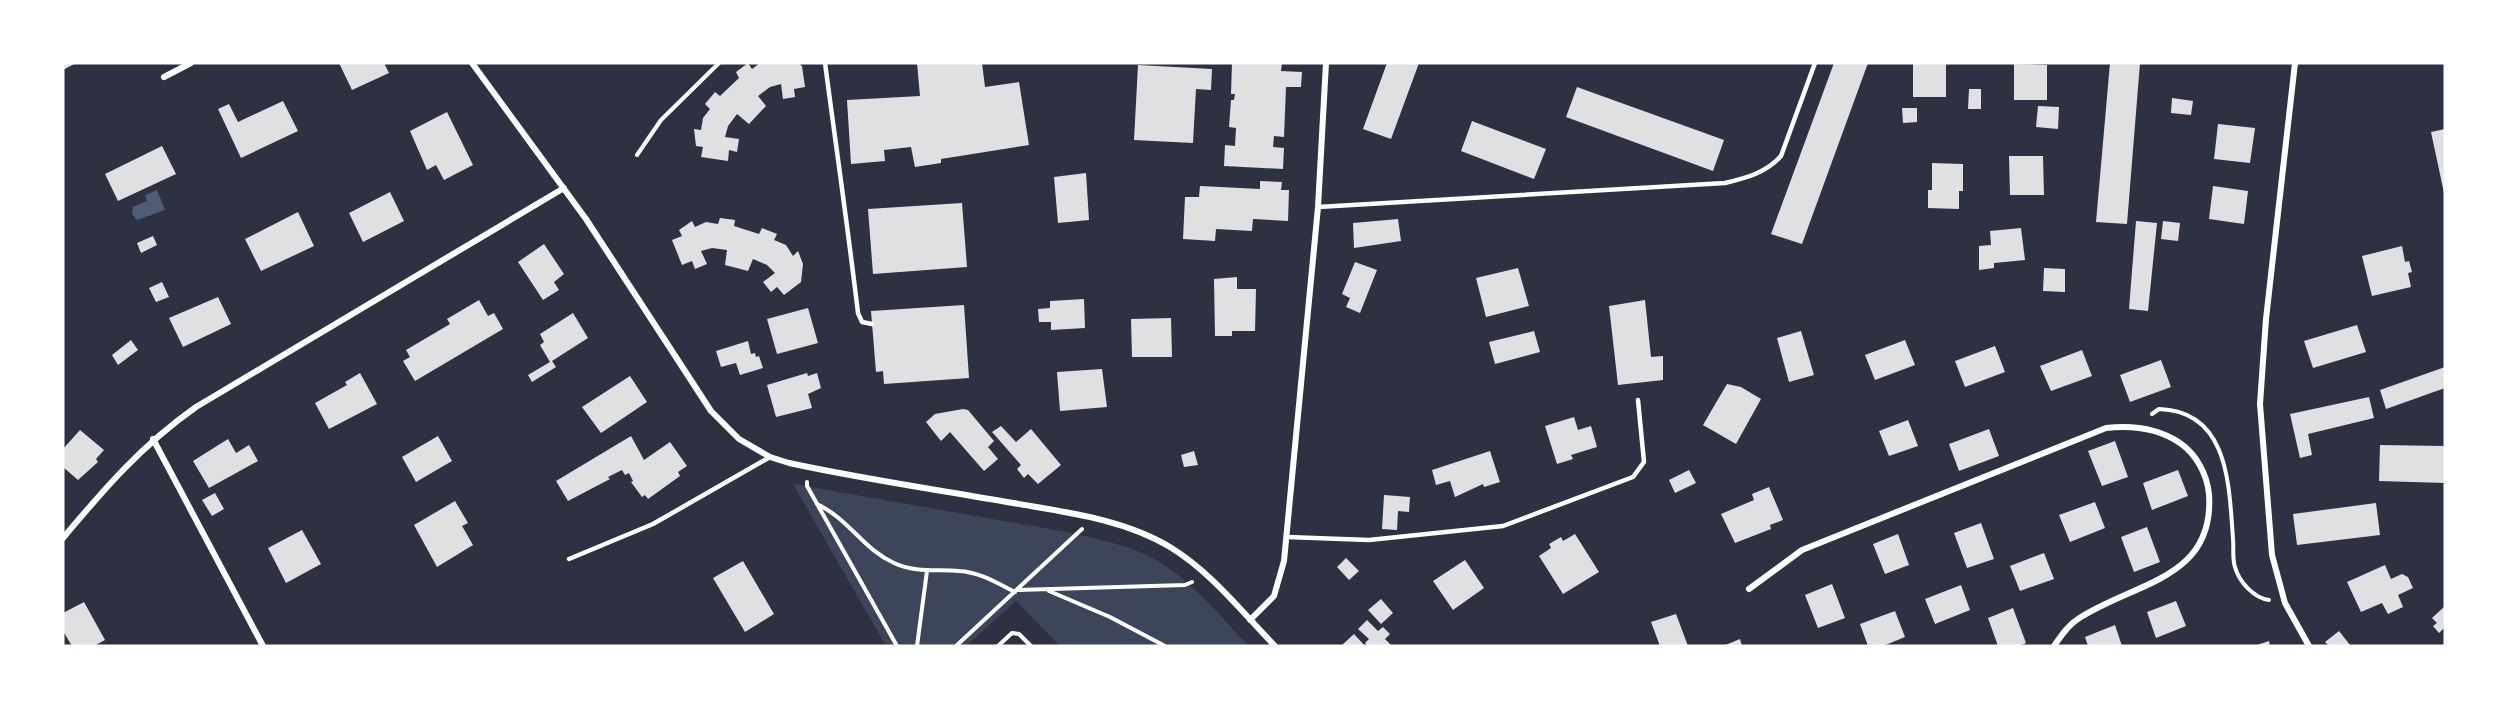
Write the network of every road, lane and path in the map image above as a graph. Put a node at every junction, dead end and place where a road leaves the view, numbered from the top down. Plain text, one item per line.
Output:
1 (191, 63) edge
2 (472, 63) edge
3 (719, 63) edge
4 (825, 63) edge
5 (1326, 63) edge
6 (1815, 63) edge
7 (2295, 63) edge
8 (164, 77) dead end
9 (637, 155) dead end
10 (564, 188) junction
11 (1318, 207) junction
12 (872, 324) dead end
13 (1638, 400) dead end
14 (153, 439) junction
15 (770, 457) junction
16 (810, 468) junction
17 (817, 504) junction
18 (1086, 517) junction
19 (1287, 537) junction
20 (63, 538) edge
21 (569, 559) dead end
22 (927, 571) junction
23 (1203, 572) junction
24 (1046, 589) junction
25 (1749, 589) dead end
26 (1016, 591) junction
27 (1250, 620) junction
28 (263, 646) edge
29 (897, 646) edge
30 (917, 646) edge
31 (956, 646) edge
32 (998, 646) edge
33 (1030, 646) edge
34 (1165, 646) edge
35 (1275, 646) edge
36 (2054, 646) edge
37 (2309, 646) edge

1 - 8 street
2 - 10 street
3 - 9 path
4 - 12 lane
5 - 11 street
6 - 11 lane
7 - 37 street
10 - 14 street
10 - 15 street
11 - 19 street
13 - 19 lane
14 - 20 street
14 - 28 street
15 - 16 street
15 - 21 lane
16 - 17 path
16 - 18 street
17 - 22 path
17 - 29 path
18 - 23 street
18 - 26 path
19 - 27 street
22 - 26 path
22 - 30 path
23 - 24 path
23 - 27 street
24 - 26 path
24 - 34 path
25 - 36 street
26 - 31 path
27 - 35 street
32 - 33 path

